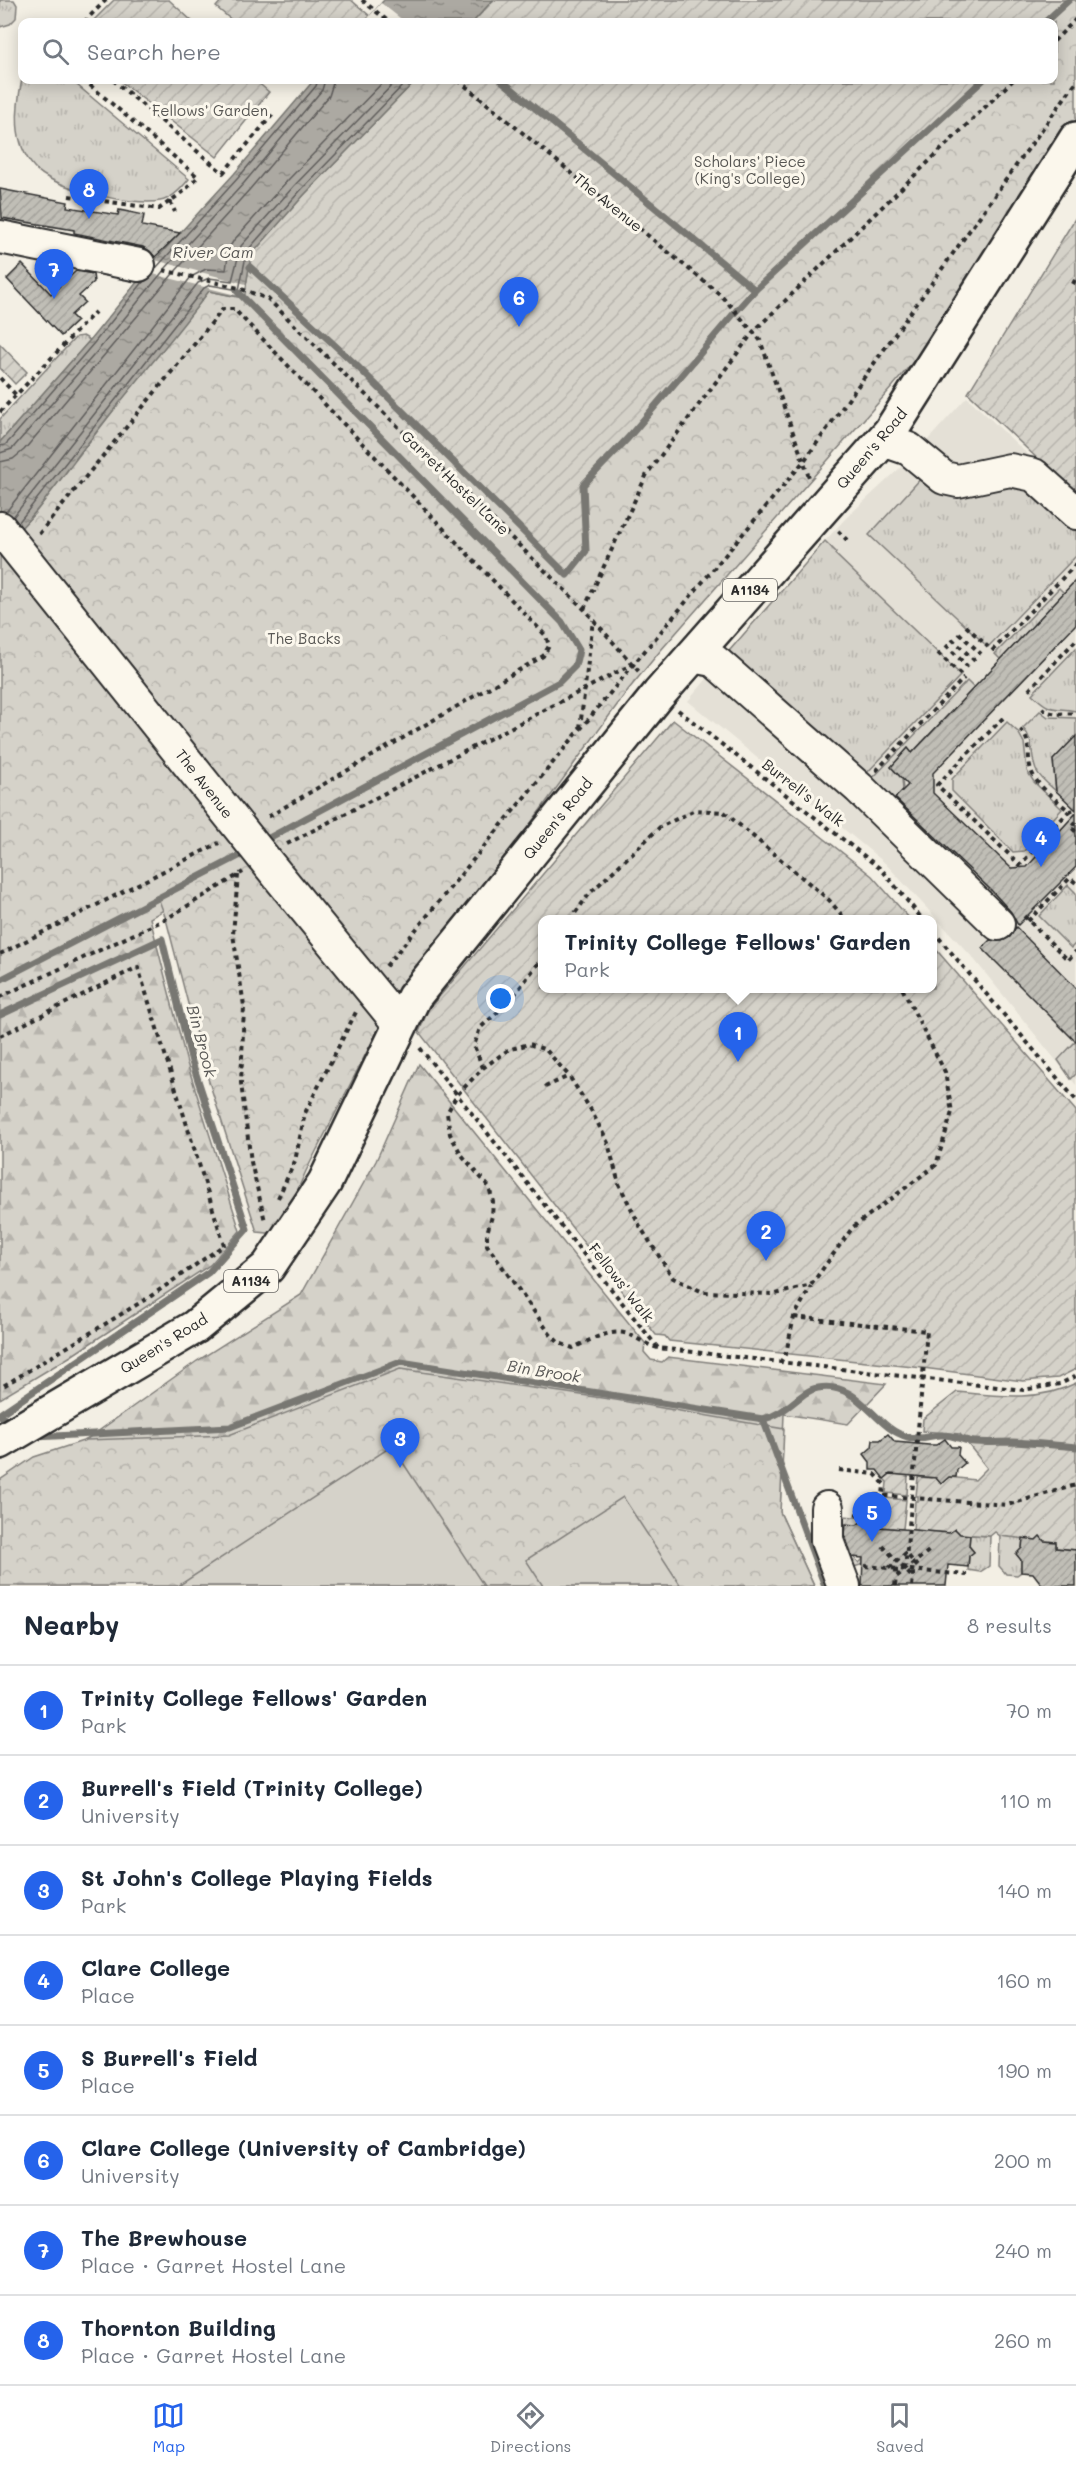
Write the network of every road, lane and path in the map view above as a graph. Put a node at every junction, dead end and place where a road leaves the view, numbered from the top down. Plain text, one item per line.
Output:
1 (106, 0) edge
2 (362, 0) edge
3 (371, 0) edge
4 (367, 4) junction
5 (88, 18) edge
6 (384, 18) edge
7 (1076, 19) edge
8 (1058, 36) edge
9 (1076, 82) edge
10 (89, 84) edge
11 (118, 84) edge
12 (463, 84) edge
13 (1009, 84) edge
14 (274, 113) dead end
15 (1076, 139) edge
16 (69, 196) dead end
17 (170, 201) junction
18 (175, 212) dead end
19 (11, 232) edge
20 (140, 264) joint
21 (1076, 278) edge
22 (1073, 284) dead end
23 (95, 312) dead end
24 (754, 331) junction
25 (0, 378) edge
26 (16, 395) junction
27 (0, 412) edge
28 (883, 440) junction
29 (804, 461) junction
30 (1076, 513) edge
31 (811, 521) junction
32 (9, 539) edge
33 (1076, 564) edge
34 (584, 609) junction
35 (593, 619) junction
36 (966, 626) dead end
37 (959, 633) dead end
38 (952, 639) dead end
39 (1076, 640) edge
40 (946, 645) dead end
41 (938, 653) dead end
42 (981, 654) dead end
43 (692, 656) junction
44 (975, 661) dead end
45 (633, 665) junction
46 (968, 667) dead end
47 (585, 690) junction
48 (1029, 690) dead end
49 (659, 694) junction
50 (1042, 708) dead end
51 (1076, 714) edge
52 (1003, 718) dead end
53 (580, 729) dead end
54 (1020, 730) dead end
55 (859, 788) junction
56 (1076, 810) edge
57 (1069, 811) junction
58 (1076, 822) edge
59 (241, 830) junction
60 (1076, 832) edge
61 (264, 858) junction
62 (238, 875) junction
63 (1076, 883) edge
64 (574, 915) edge
65 (842, 915) edge
66 (919, 915) edge
67 (1014, 921) junction
68 (1029, 921) junction
69 (937, 936) edge
70 (1076, 951) edge
71 (0, 954) edge
72 (538, 964) edge
73 (905, 993) edge
74 (0, 997) edge
75 (400, 1025) junction
76 (0, 1036) edge
77 (483, 1068) junction
78 (568, 1077) junction
79 (546, 1087) dead end
80 (457, 1095) junction
81 (1076, 1100) edge
82 (266, 1226) dead end
83 (811, 1285) junction
84 (794, 1317) junction
85 (658, 1348) junction
86 (780, 1363) junction
87 (1076, 1376) edge
88 (922, 1379) junction
89 (0, 1388) edge
90 (0, 1442) edge
91 (839, 1470) dead end
92 (1076, 1485) edge
93 (875, 1495) dead end
94 (883, 1496) junction
95 (911, 1498) junction
96 (827, 1510) joint
97 (883, 1546) dead end
98 (930, 1550) dead end
99 (906, 1553) junction
100 (897, 1561) junction
101 (914, 1562) junction
102 (888, 1568) junction
103 (896, 1569) junction
104 (905, 1570) junction
105 (913, 1570) junction
106 (921, 1571) junction
107 (967, 1575) dead end
108 (896, 1577) junction
109 (913, 1578) junction
110 (841, 1580) edge
111 (895, 1586) edge
112 (912, 1586) edge

1 - 5 path
2 - 4 path
3 - 4 path
4 - 6 path
7 - 8 path
9 - 29 path
10 - 17 path
11 - 14 path
12 - 24 path, The Avenue
13 - 24 path
15 - 28 main road, Queen's Road / A1134
16 - 17 path
17 - 18 path
19 - 20 street
20 - 34 path, Garret Hostel Lane
21 - 22 path
23 - 26 path
24 - 29 path, The Avenue
24 - 34 path
25 - 26 path
26 - 27 path
28 - 30 street
28 - 31 main road, Queen's Road / A1134
29 - 31 path, The Avenue
29 - 45 path
31 - 43 main road, Queen's Road / A1134
32 - 59 street, The Avenue
32 - 59 path
33 - 36 path
34 - 35 path, Garret Hostel Lane
35 - 45 path, Garret Hostel Lane
35 - 47 path
37 - 42 path
38 - 44 path
39 - 48 path
40 - 46 path
41 - 55 path
43 - 49 main road, Queen's Road / A1134
43 - 55 street
45 - 47 path
45 - 49 path, Garret Hostel Lane
47 - 53 path
47 - 61 path
49 - 66 path, Burrell's Walk
49 - 75 main road, Queen's Road / A1134
50 - 51 path
52 - 57 path
54 - 57 path
55 - 67 street
56 - 57 path
58 - 60 path
59 - 61 street, The Avenue
59 - 71 path
61 - 62 path
61 - 75 street, The Avenue
62 - 74 path
62 - 82 path
63 - 68 path
64 - 65 path
67 - 68 path
67 - 68 path
68 - 70 path
69 - 81 path
72 - 77 path
73 - 83 path
75 - 80 path, Fellows' Walk
75 - 90 main road, Queen's Road / A1134
76 - 89 path
77 - 78 path
77 - 80 path
78 - 79 path
78 - 83 path
80 - 85 path, Fellows' Walk
80 - 85 path
83 - 84 path
84 - 86 path
84 - 88 path
85 - 86 path
86 - 88 path
87 - 88 path
88 - 95 path
91 - 94 path
92 - 95 path
93 - 94 path
94 - 95 path
94 - 96 path
95 - 99 path
96 - 110 street
97 - 100 path
98 - 101 path
99 - 100 path
99 - 101 path
99 - 104 path
100 - 102 path
100 - 104 path
101 - 104 path
101 - 106 path
102 - 103 path
102 - 110 path
103 - 104 path
103 - 108 path
104 - 105 path
104 - 108 path
104 - 109 path
105 - 106 path
105 - 109 path
106 - 107 path
108 - 111 path
109 - 112 path

